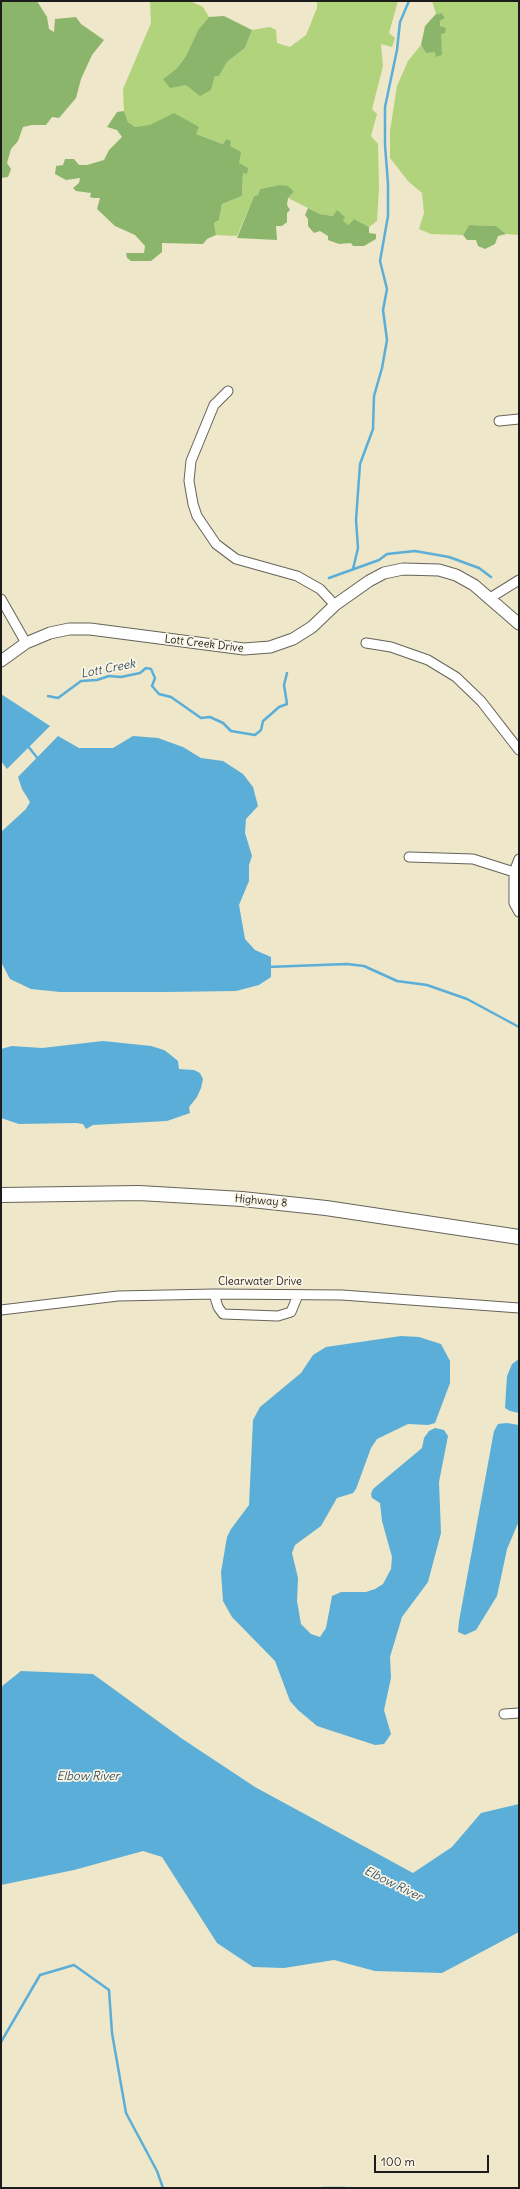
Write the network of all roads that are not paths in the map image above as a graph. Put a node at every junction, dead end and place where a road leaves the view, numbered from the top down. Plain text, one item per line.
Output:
1 (228, 391) dead end
2 (519, 419) edge
3 (499, 421) dead end
4 (519, 580) edge
5 (490, 598) junction
6 (1, 599) edge
7 (335, 605) junction
8 (519, 624) edge
9 (26, 643) junction
10 (366, 643) dead end
11 (1, 661) edge
12 (519, 750) edge
13 (409, 858) dead end
14 (519, 859) edge
15 (514, 872) junction
16 (519, 912) edge
17 (1, 1195) edge
18 (519, 1237) edge
19 (214, 1294) junction
20 (298, 1294) junction
21 (519, 1308) edge
22 (1, 1310) edge
23 (519, 1713) edge
24 (504, 1714) dead end

1 - 7 street
2 - 3 street
4 - 5 street
5 - 7 street, Lott Creek Drive
5 - 8 street, Lott Creek Drive
6 - 9 street
7 - 9 street, Lott Creek Drive
9 - 11 street, Lott Creek Drive
10 - 12 street
13 - 15 street
14 - 15 street
15 - 16 street
17 - 18 main road, Highway 8
19 - 20 street, Clearwater Drive
19 - 20 street
19 - 22 street, Clearwater Drive
20 - 21 street, Clearwater Drive
23 - 24 street

